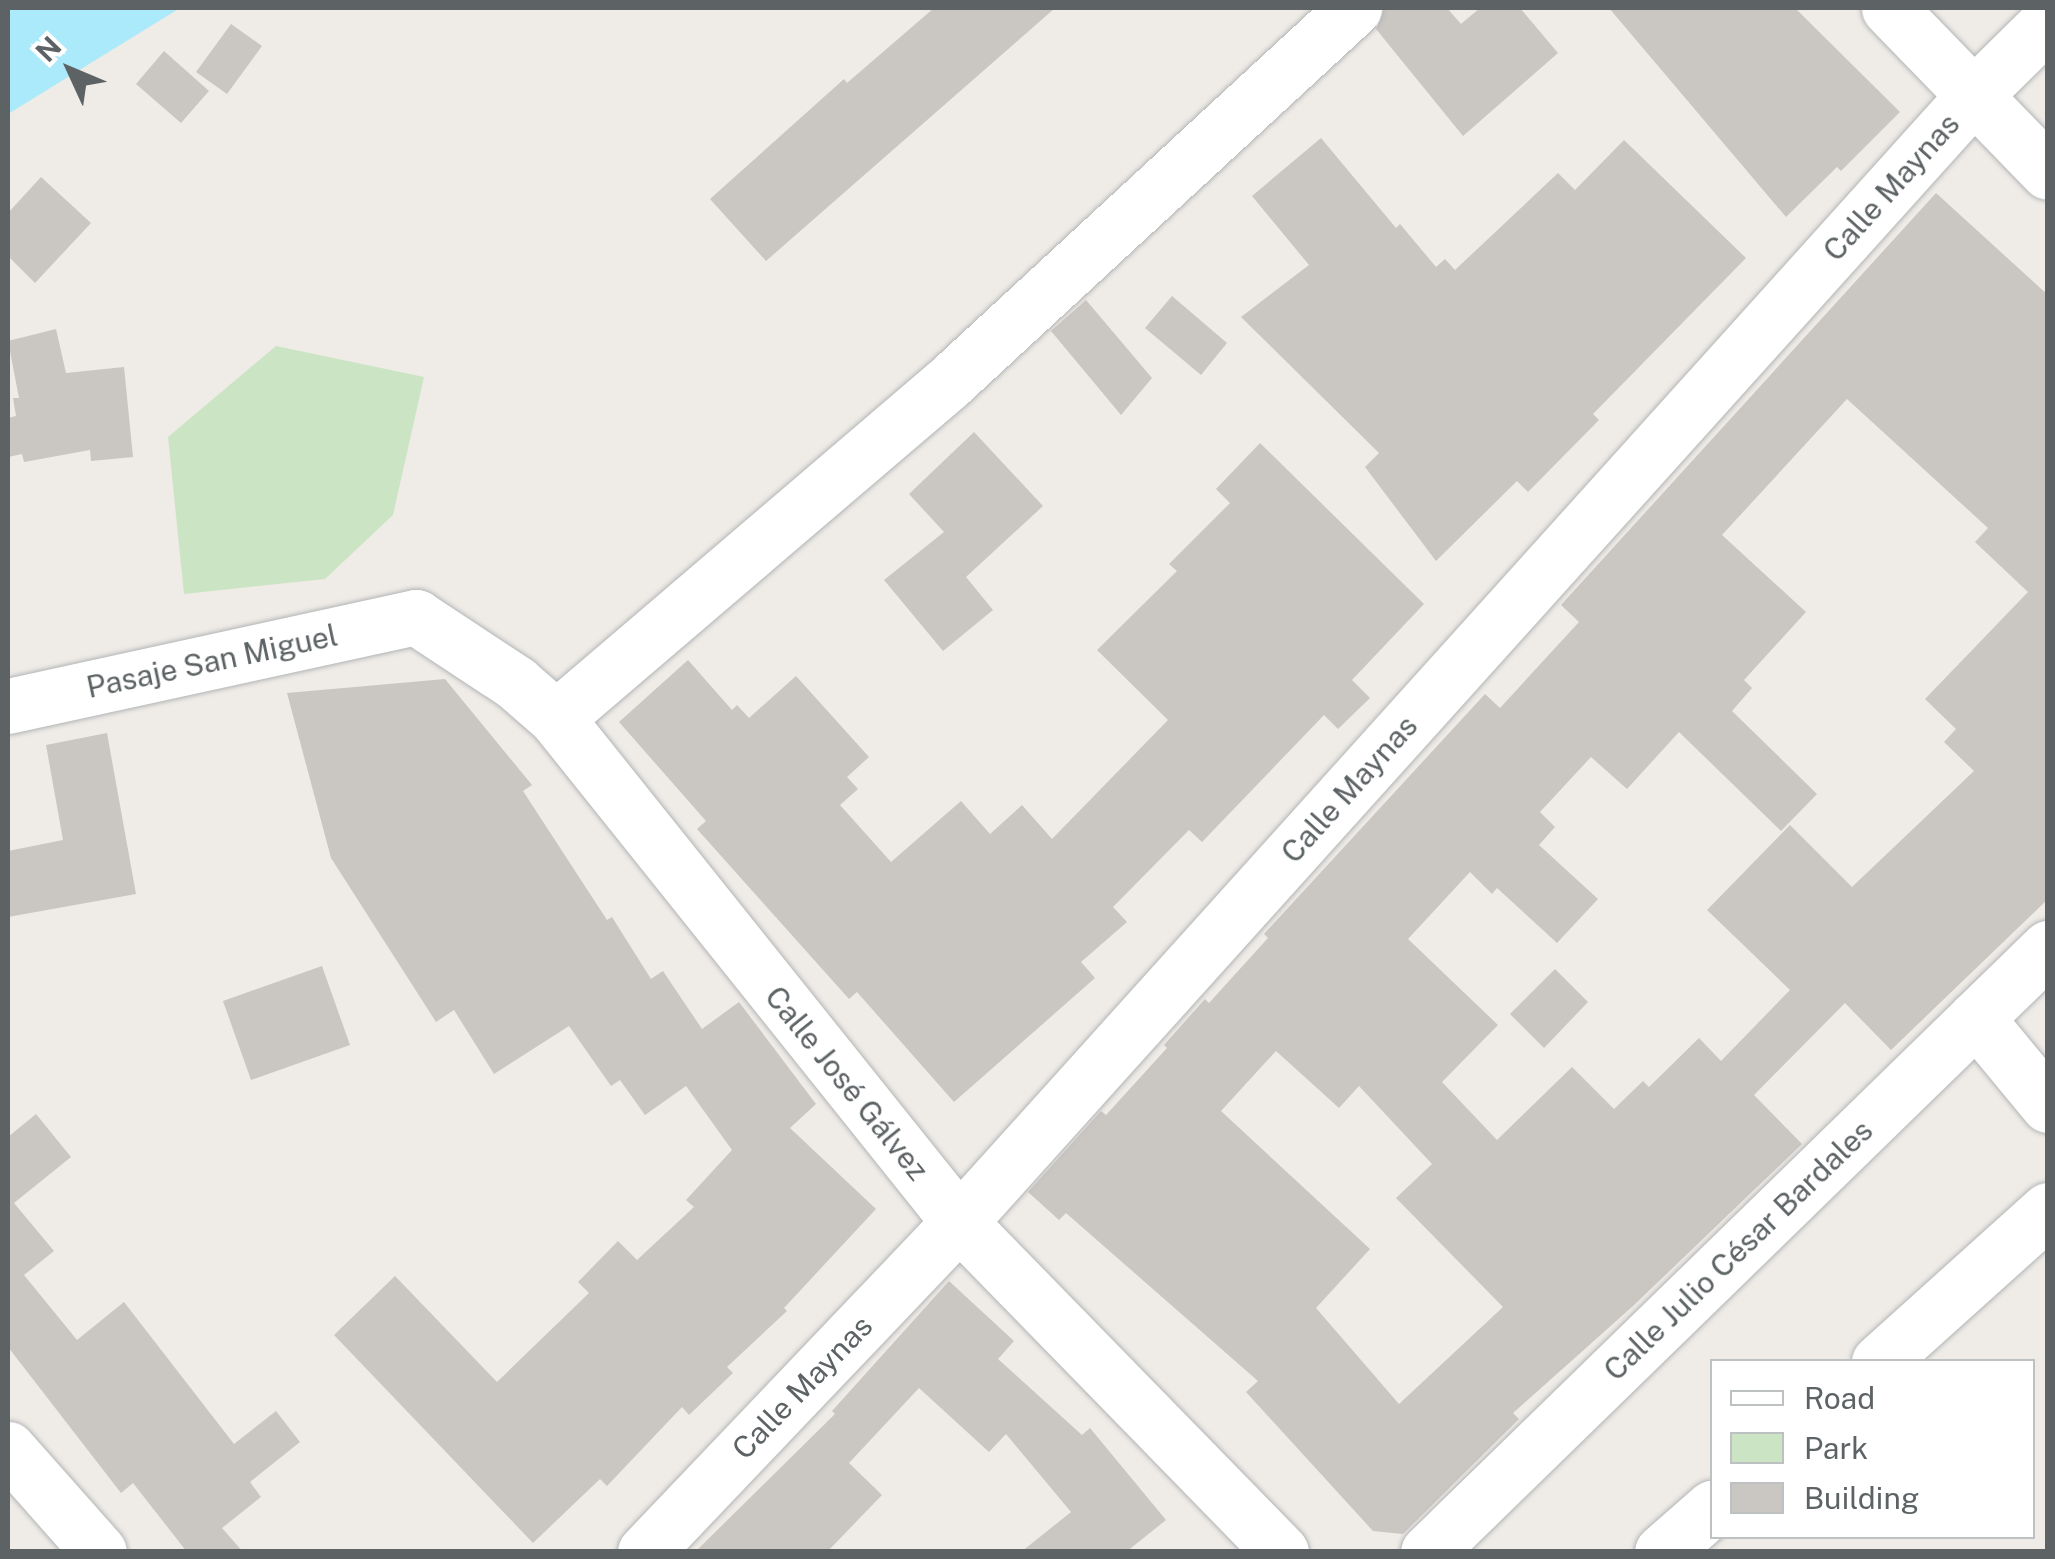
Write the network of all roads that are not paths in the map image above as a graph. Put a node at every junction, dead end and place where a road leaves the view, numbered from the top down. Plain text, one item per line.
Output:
1 (1354, 8) edge
2 (1889, 8) edge
3 (2048, 22) edge
4 (1976, 94) junction
5 (2048, 172) edge
6 (416, 617) joint
7 (8, 706) edge
8 (556, 718) junction
9 (2048, 948) edge
10 (1976, 1018) junction
11 (2048, 1106) edge
12 (2048, 1210) edge
13 (959, 1222) junction
14 (1882, 1359) edge
15 (8, 1449) edge
16 (1710, 1510) edge
17 (99, 1552) edge
18 (645, 1552) edge
19 (1282, 1552) edge
20 (1428, 1552) edge
21 (1662, 1552) edge

1 - 8 street
2 - 4 street
3 - 4 street, Calle Maynas
4 - 5 street
4 - 13 street, Calle Maynas
6 - 7 street, Pasaje San Miguel
6 - 8 street, Calle José Gálvez
8 - 13 street, Calle José Gálvez
9 - 10 street, Calle Julio César Bardales
10 - 11 street
10 - 20 street, Calle Julio César Bardales
12 - 14 street
13 - 18 street, Calle Maynas
13 - 19 street, Calle José Gálvez
15 - 17 street
16 - 21 street

